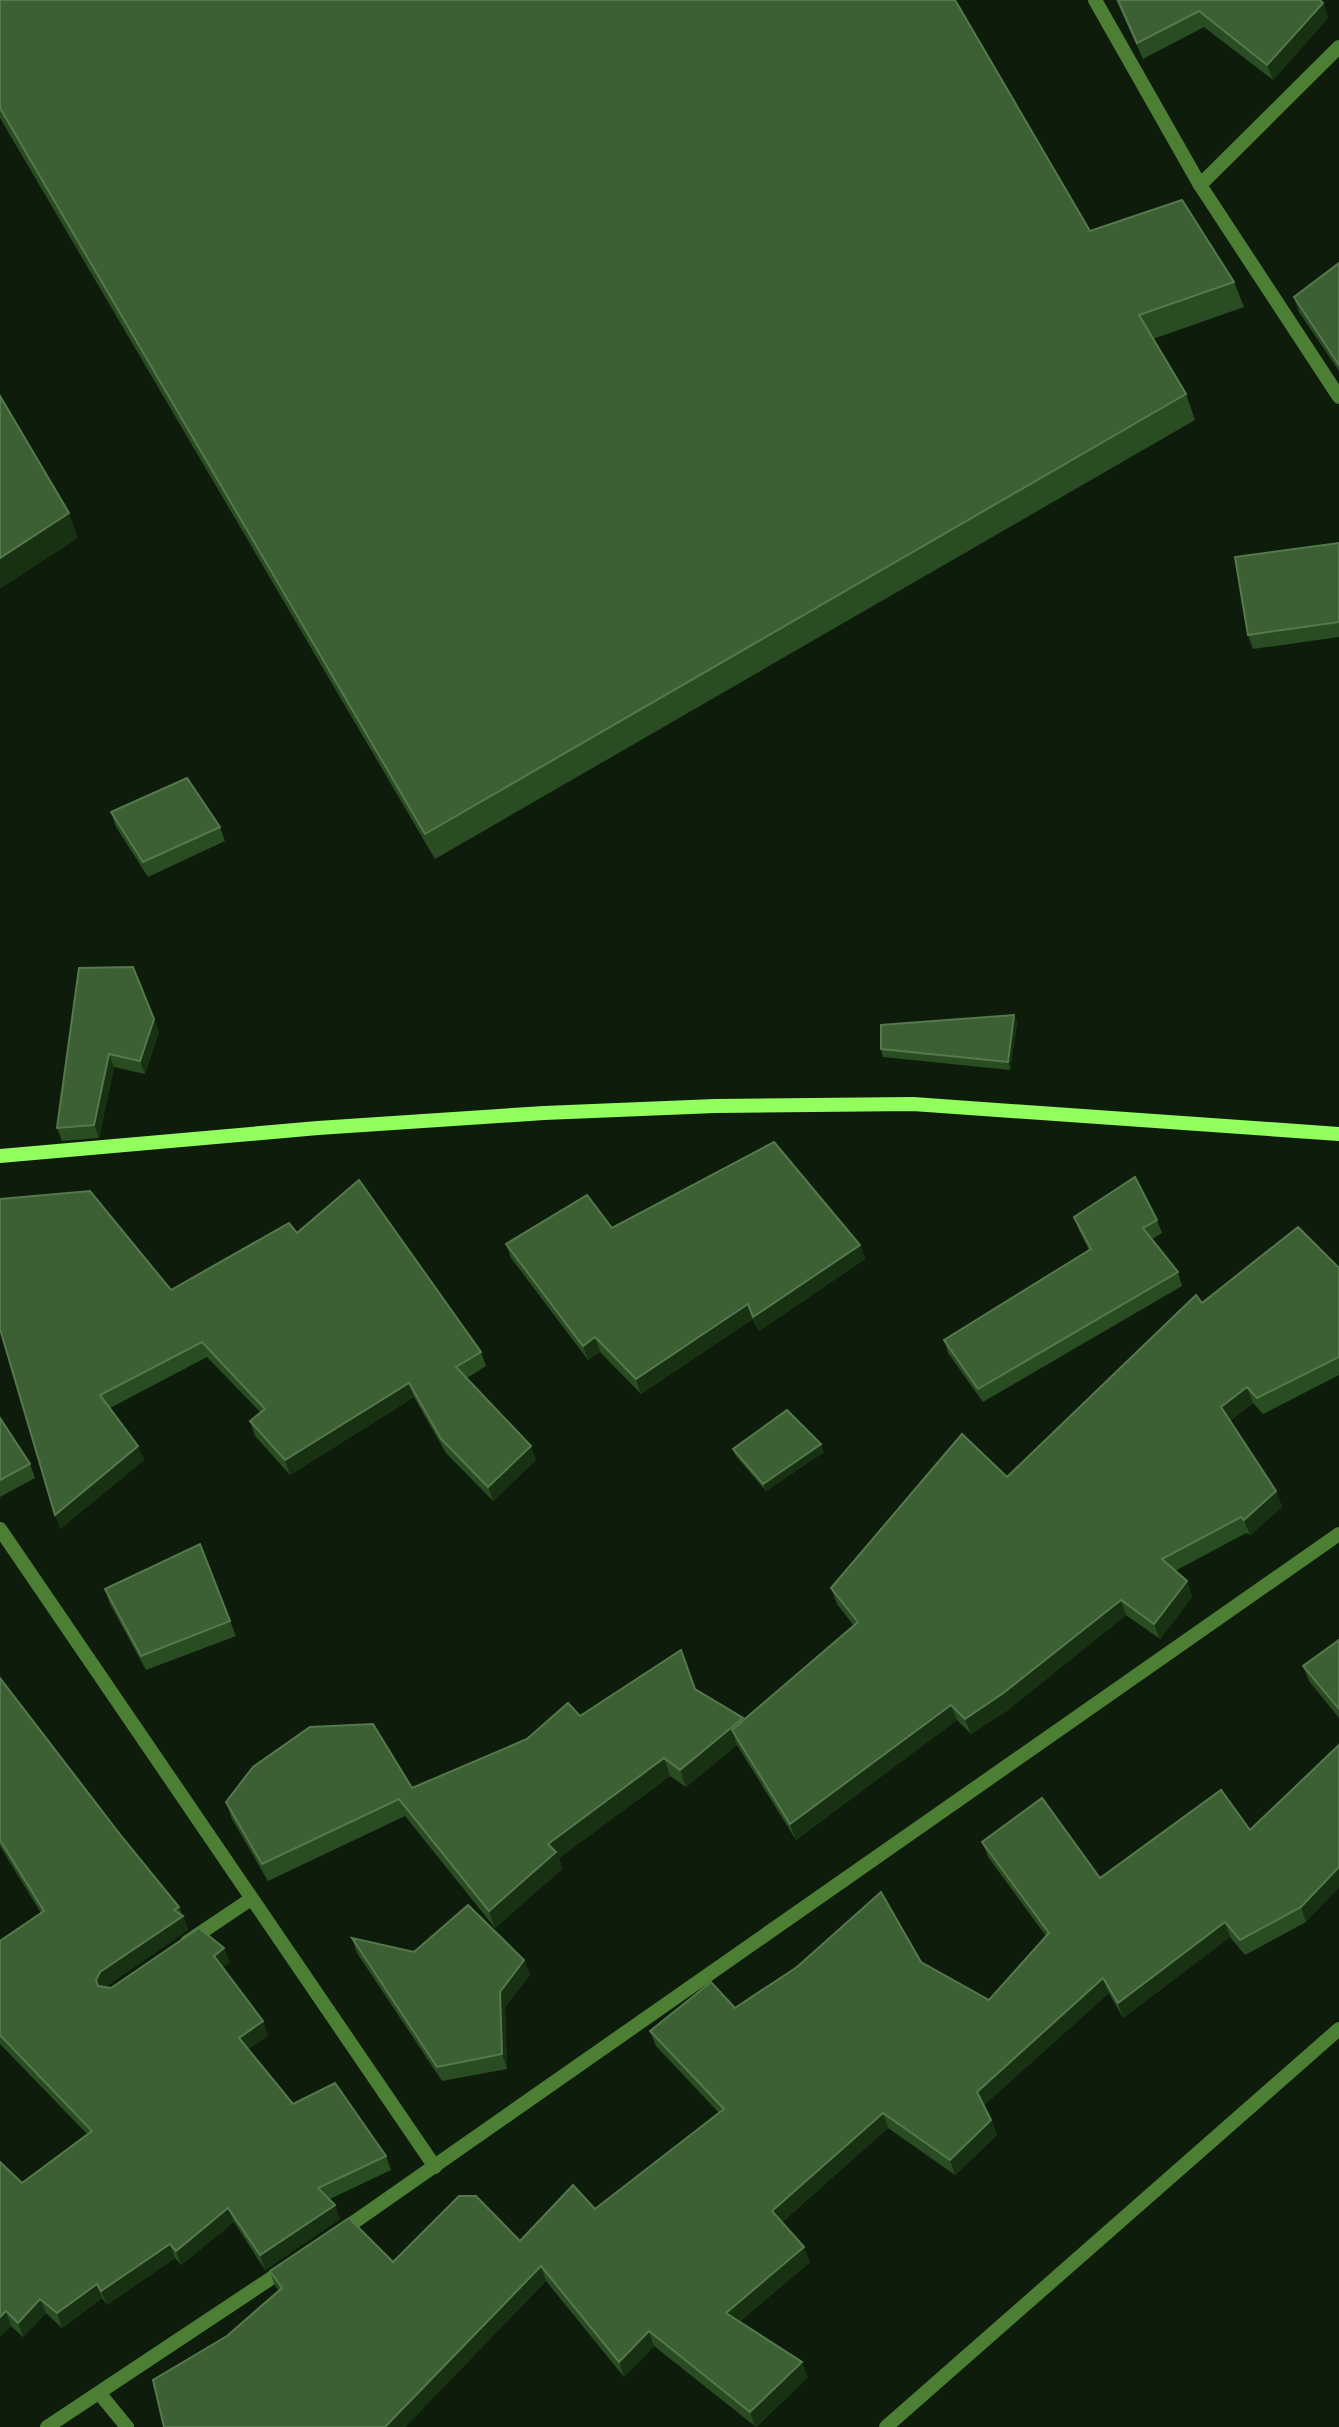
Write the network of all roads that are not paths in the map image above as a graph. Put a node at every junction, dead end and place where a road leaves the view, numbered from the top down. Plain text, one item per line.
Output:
1 (1095, 0) edge
2 (1339, 47) edge
3 (1200, 185) junction
4 (1339, 397) edge
5 (1339, 1134) edge
6 (0, 1156) edge
7 (0, 1529) edge
8 (1339, 1534) edge
9 (251, 1899) junction
10 (176, 1950) edge
11 (1339, 2029) edge
12 (435, 2167) junction
13 (331, 2238) edge
14 (297, 2261) edge
15 (100, 2394) junction
16 (47, 2427) edge
17 (127, 2427) edge
18 (886, 2427) edge

1 - 3 street
2 - 3 street
3 - 4 street
5 - 6 main road
7 - 9 street
8 - 12 street
9 - 10 street
9 - 12 street
11 - 18 street
12 - 13 street
14 - 15 street
15 - 16 street
15 - 17 street

